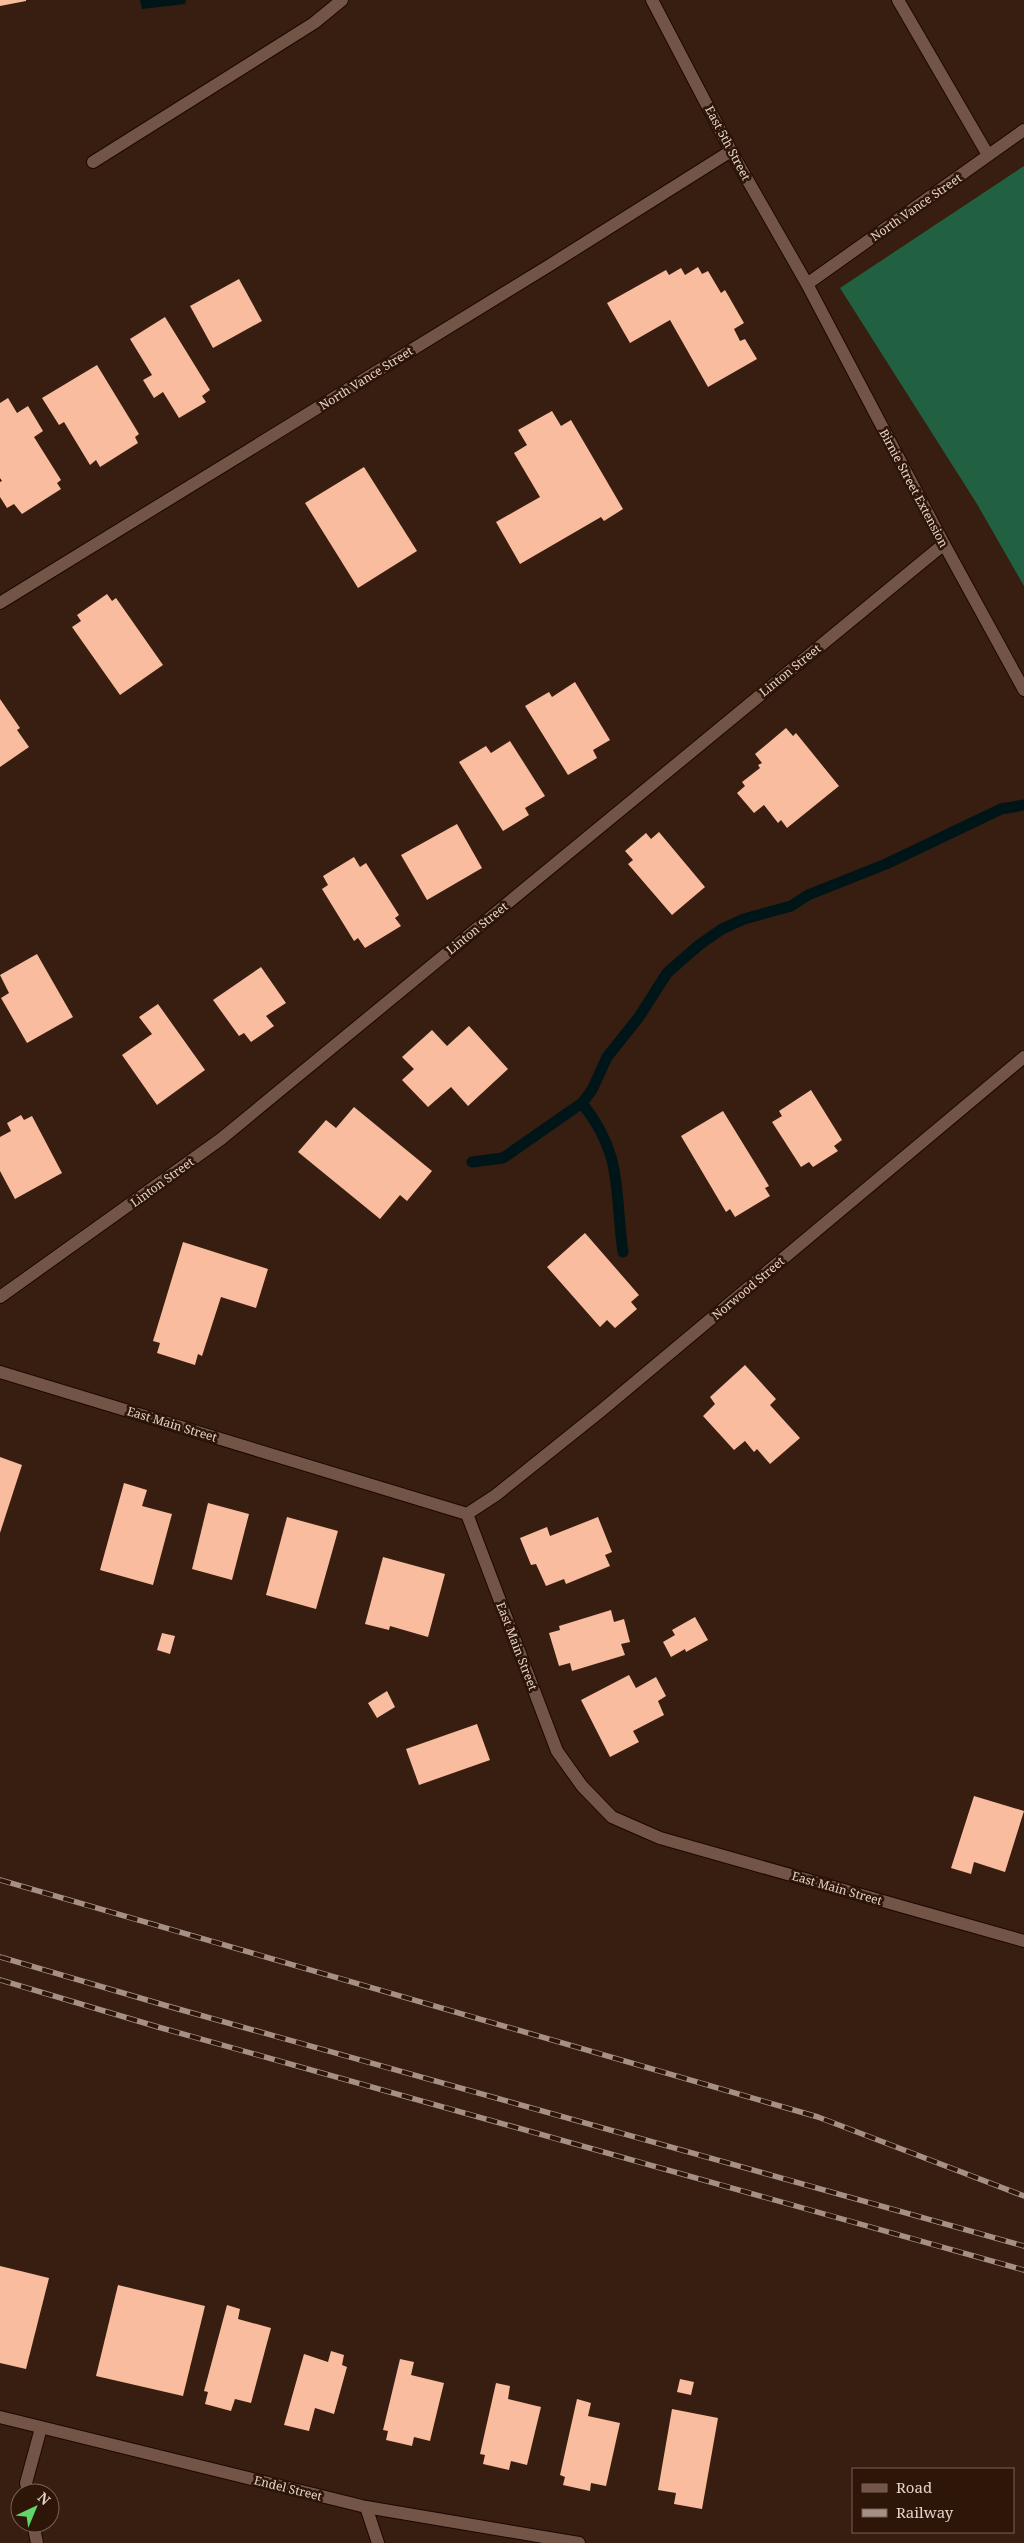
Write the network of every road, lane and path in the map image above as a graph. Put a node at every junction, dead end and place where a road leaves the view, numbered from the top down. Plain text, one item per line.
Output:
1 (342, 0) edge
2 (652, 0) edge
3 (898, 0) edge
4 (1024, 130) edge
5 (731, 151) junction
6 (988, 155) junction
7 (93, 162) dead end
8 (807, 284) junction
9 (944, 544) junction
10 (0, 603) edge
11 (1024, 690) edge
12 (1024, 1056) edge
13 (0, 1297) edge
14 (0, 1372) edge
15 (467, 1514) junction
16 (1024, 1941) edge
17 (0, 2417) edge
18 (41, 2428) junction
19 (26, 2483) edge
20 (366, 2507) junction
21 (378, 2543) edge
22 (579, 2543) edge

1 - 7 street
2 - 5 street, East 5th Street
3 - 6 street
4 - 6 street, North Vance Street
5 - 8 street, East 5th Street
5 - 10 street, North Vance Street
6 - 8 street, North Vance Street
8 - 9 street, Birnie Street Extension
9 - 11 street, Birnie Street Extension
9 - 13 street, Linton Street
12 - 15 street, Norwood Street
14 - 15 street, East Main Street
15 - 16 street, East Main Street
17 - 18 street, Endel Street
18 - 19 street
18 - 20 street, Endel Street
20 - 21 street
20 - 22 street, Endel Street

